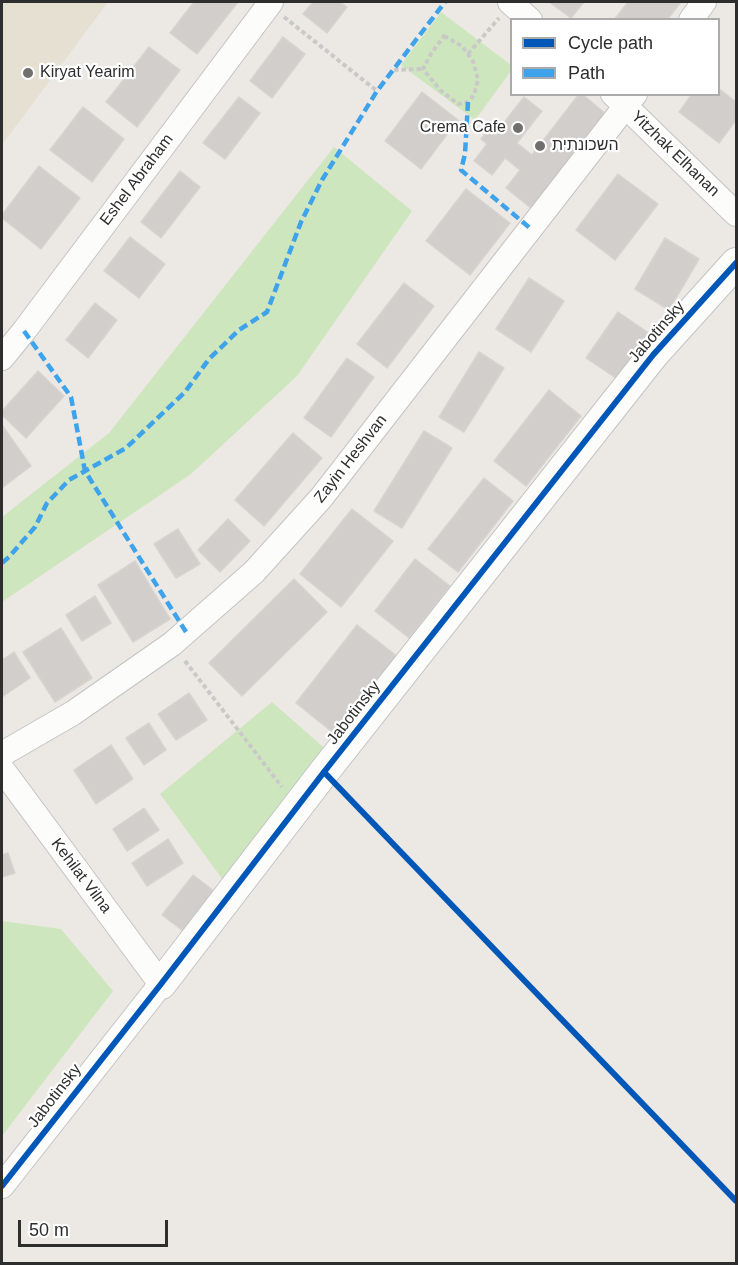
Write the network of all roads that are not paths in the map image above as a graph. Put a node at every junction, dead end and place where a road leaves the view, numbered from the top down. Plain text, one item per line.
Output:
1 (511, 2) edge
2 (704, 2) edge
3 (270, 3) edge
4 (528, 18) edge
5 (692, 18) edge
6 (624, 98) edge
7 (736, 214) edge
8 (736, 263) edge
9 (2, 358) edge
10 (2, 754) edge
11 (2, 769) edge
12 (161, 984) junction
13 (2, 1186) edge

1 - 4 street
2 - 5 street
3 - 9 street, Eshel Abraham
6 - 7 street, Yitzhak Elhanan
6 - 10 street, Zayin Heshvan
8 - 12 street, Jabotinsky
11 - 12 street, Kehilat Vilna
12 - 13 street, Jabotinsky

